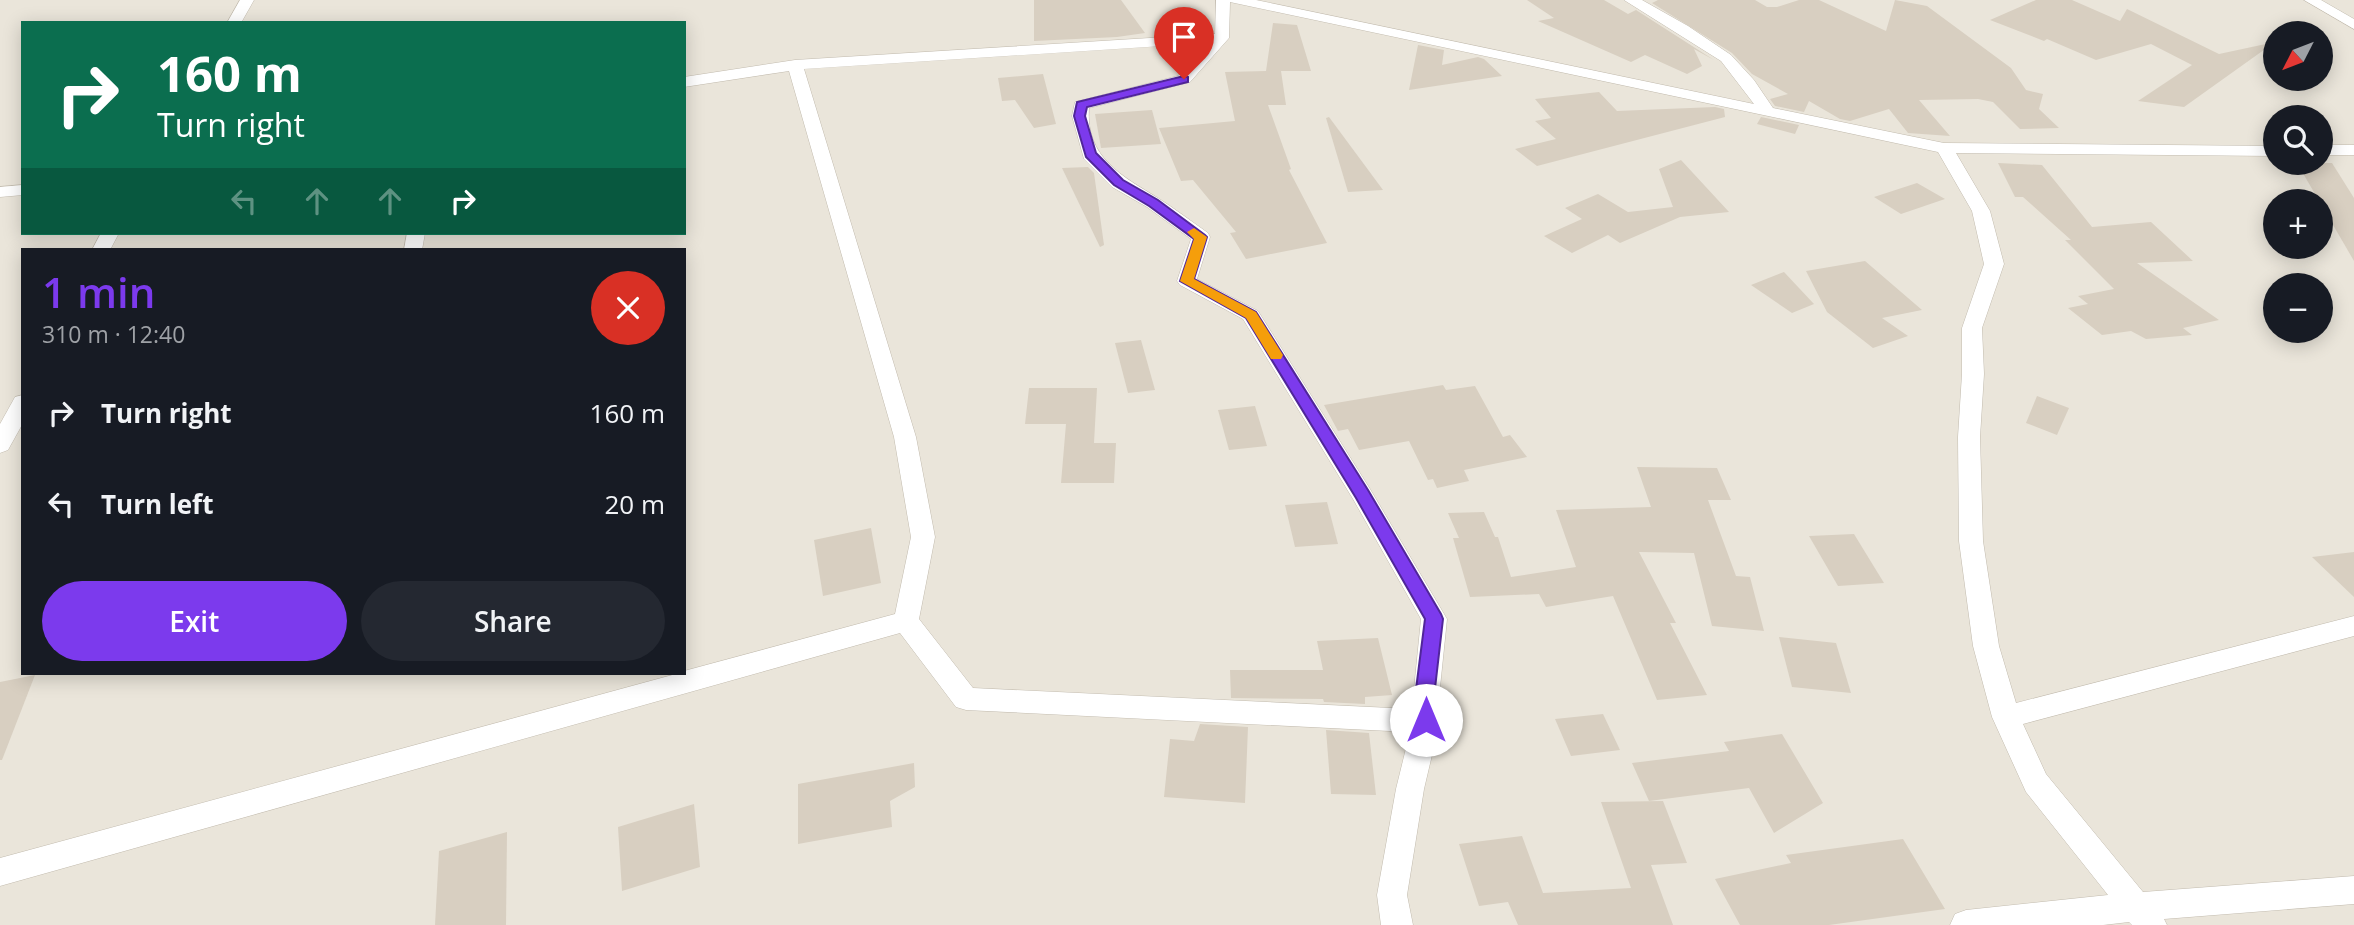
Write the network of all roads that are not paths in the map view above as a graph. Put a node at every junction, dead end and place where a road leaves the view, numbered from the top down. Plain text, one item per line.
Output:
1 (247, 0) edge
2 (1223, 0) edge
3 (1236, 0) edge
4 (1631, 0) edge
5 (2311, 0) edge
6 (235, 21) edge
7 (2354, 25) edge
8 (1222, 38) junction
9 (795, 65) junction
10 (686, 82) edge
11 (1767, 112) junction
12 (1944, 148) junction
13 (2333, 150) edge
14 (2354, 150) edge
15 (2263, 151) edge
16 (21, 190) edge
17 (0, 192) edge
18 (21, 405) edge
19 (0, 445) edge
20 (906, 621) junction
21 (2354, 626) edge
22 (2006, 717) junction
23 (1426, 720) junction
24 (0, 872) edge
25 (2354, 890) edge
26 (2143, 916) edge
27 (1397, 925) edge
28 (1966, 925) edge

1 - 6 street
2 - 8 street
3 - 11 street
4 - 11 street
5 - 7 street
8 - 9 street
8 - 23 street
9 - 10 street
9 - 20 street
11 - 12 street
12 - 15 street
12 - 22 street
13 - 14 street
16 - 17 street
18 - 19 street
20 - 23 street
20 - 24 street
21 - 22 street
22 - 26 street
23 - 27 street
25 - 26 street
26 - 28 street

